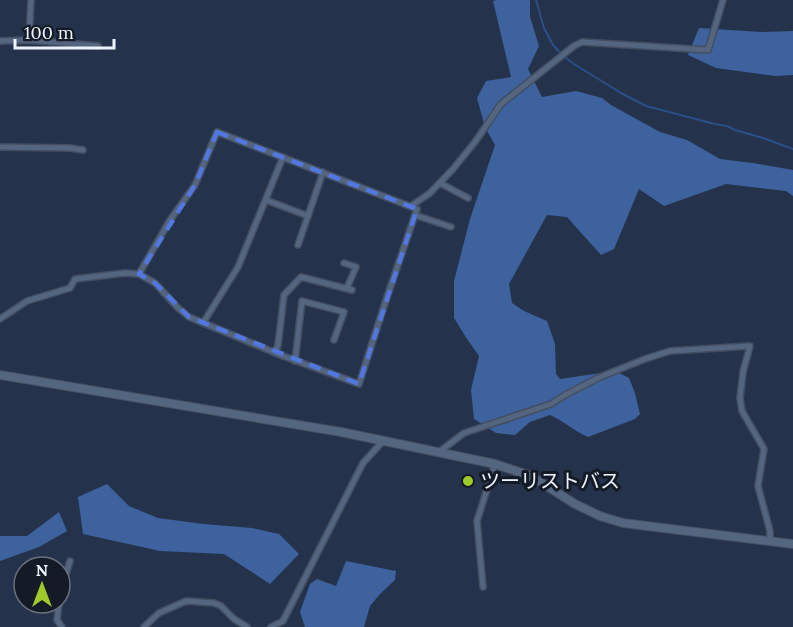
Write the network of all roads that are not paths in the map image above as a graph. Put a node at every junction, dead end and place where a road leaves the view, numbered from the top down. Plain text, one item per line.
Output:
1 (31, 0) edge
2 (723, 0) edge
3 (0, 40) edge
4 (29, 40) junction
5 (98, 46) dead end
6 (0, 147) edge
7 (83, 150) dead end
8 (283, 157) junction
9 (323, 172) junction
10 (440, 183) junction
11 (468, 198) dead end
12 (266, 200) junction
13 (411, 206) junction
14 (415, 215) junction
15 (308, 216) junction
16 (451, 227) dead end
17 (298, 245) dead end
18 (344, 263) dead end
19 (139, 274) junction
20 (0, 319) edge
21 (203, 323) junction
22 (334, 340) dead end
23 (275, 353) junction
24 (295, 361) junction
25 (0, 375) edge
26 (384, 440) junction
27 (439, 452) junction
28 (495, 464) junction
29 (770, 541) junction
30 (793, 544) edge
31 (483, 587) dead end
32 (144, 627) edge
33 (247, 627) edge
34 (271, 627) edge

1 - 4 street
2 - 10 street
3 - 4 street
4 - 5 street
6 - 7 street
8 - 9 street
8 - 12 street
8 - 19 street
9 - 13 street
9 - 15 street
10 - 11 street
10 - 13 street
12 - 15 street
12 - 21 street
13 - 14 street
14 - 16 street
14 - 24 street
15 - 17 street
18 - 23 street
19 - 20 street
19 - 21 street
21 - 23 street
22 - 24 street
23 - 24 street
25 - 26 street
26 - 27 street
26 - 34 street
27 - 28 street
27 - 29 street
28 - 29 street
28 - 31 street
29 - 30 street
32 - 33 street

